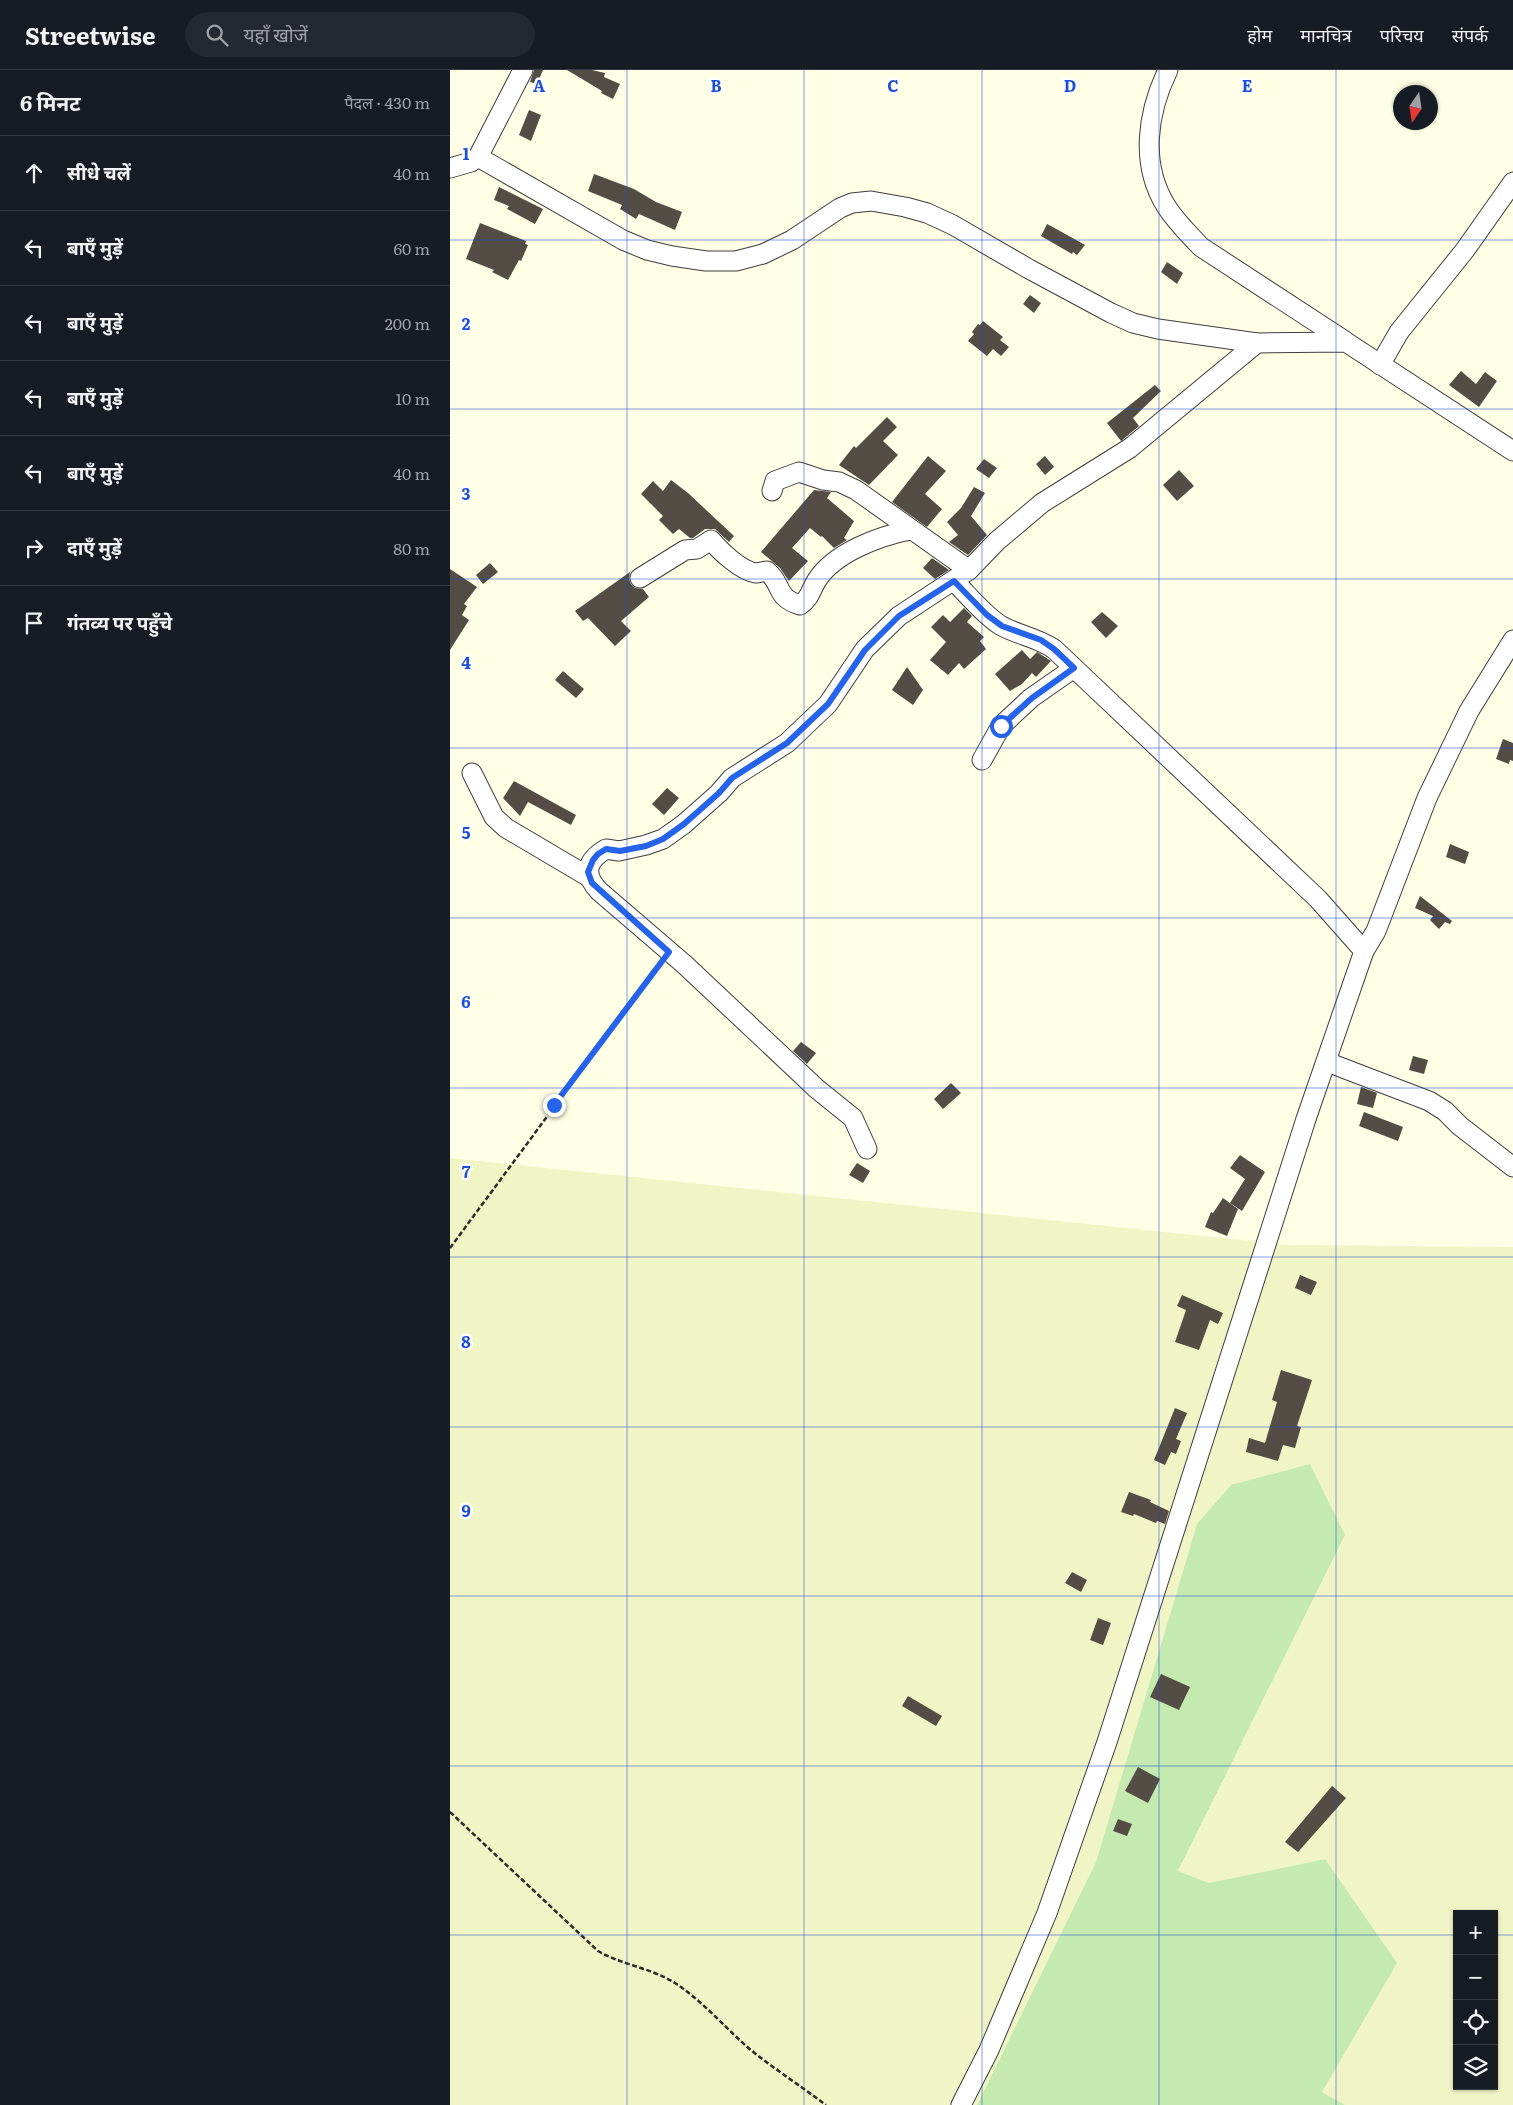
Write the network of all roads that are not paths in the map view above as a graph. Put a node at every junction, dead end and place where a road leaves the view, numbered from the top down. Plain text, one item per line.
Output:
1 (523, 70) edge
2 (1168, 70) edge
3 (478, 157) junction
4 (452, 166) edge
5 (1513, 182) edge
6 (1257, 342) junction
7 (1346, 342) junction
8 (1380, 365) junction
9 (1513, 451) edge
10 (772, 491) dead end
11 (910, 530) junction
12 (969, 570) junction
13 (640, 578) dead end
14 (954, 581) junction
15 (1513, 640) edge
16 (1074, 668) junction
17 (982, 760) dead end
18 (472, 773) dead end
19 (589, 877) junction
20 (1364, 951) junction
21 (1327, 1062) junction
22 (867, 1149) dead end
23 (1513, 1167) edge
24 (961, 2105) edge

1 - 3 street
2 - 7 street
3 - 4 street
3 - 6 street
5 - 8 street
6 - 7 street
6 - 12 street
7 - 8 street
8 - 9 street
10 - 11 street
11 - 12 street
11 - 13 street
12 - 14 street
14 - 16 street
14 - 19 street
15 - 20 street
16 - 17 street
16 - 20 street
18 - 19 street
19 - 22 street
20 - 21 street
21 - 23 street
21 - 24 street

